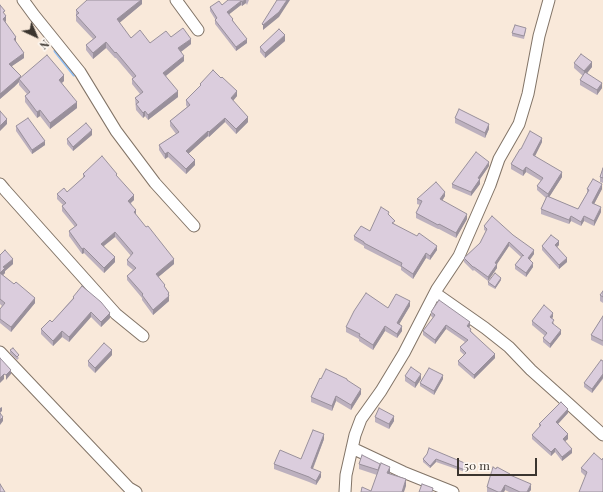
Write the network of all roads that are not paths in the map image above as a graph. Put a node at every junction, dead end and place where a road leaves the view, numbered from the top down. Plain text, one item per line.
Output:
1 (23, 0) edge
2 (176, 0) edge
3 (549, 0) edge
4 (198, 30) dead end
5 (0, 184) edge
6 (194, 226) dead end
7 (435, 293) junction
8 (143, 336) dead end
9 (0, 352) edge
10 (603, 435) edge
11 (352, 448) junction
12 (136, 492) edge
13 (345, 492) edge
14 (453, 492) edge

1 - 6 street
2 - 4 street
3 - 7 street
5 - 8 street
7 - 10 street
7 - 11 street
9 - 12 street
11 - 13 street
11 - 14 street

